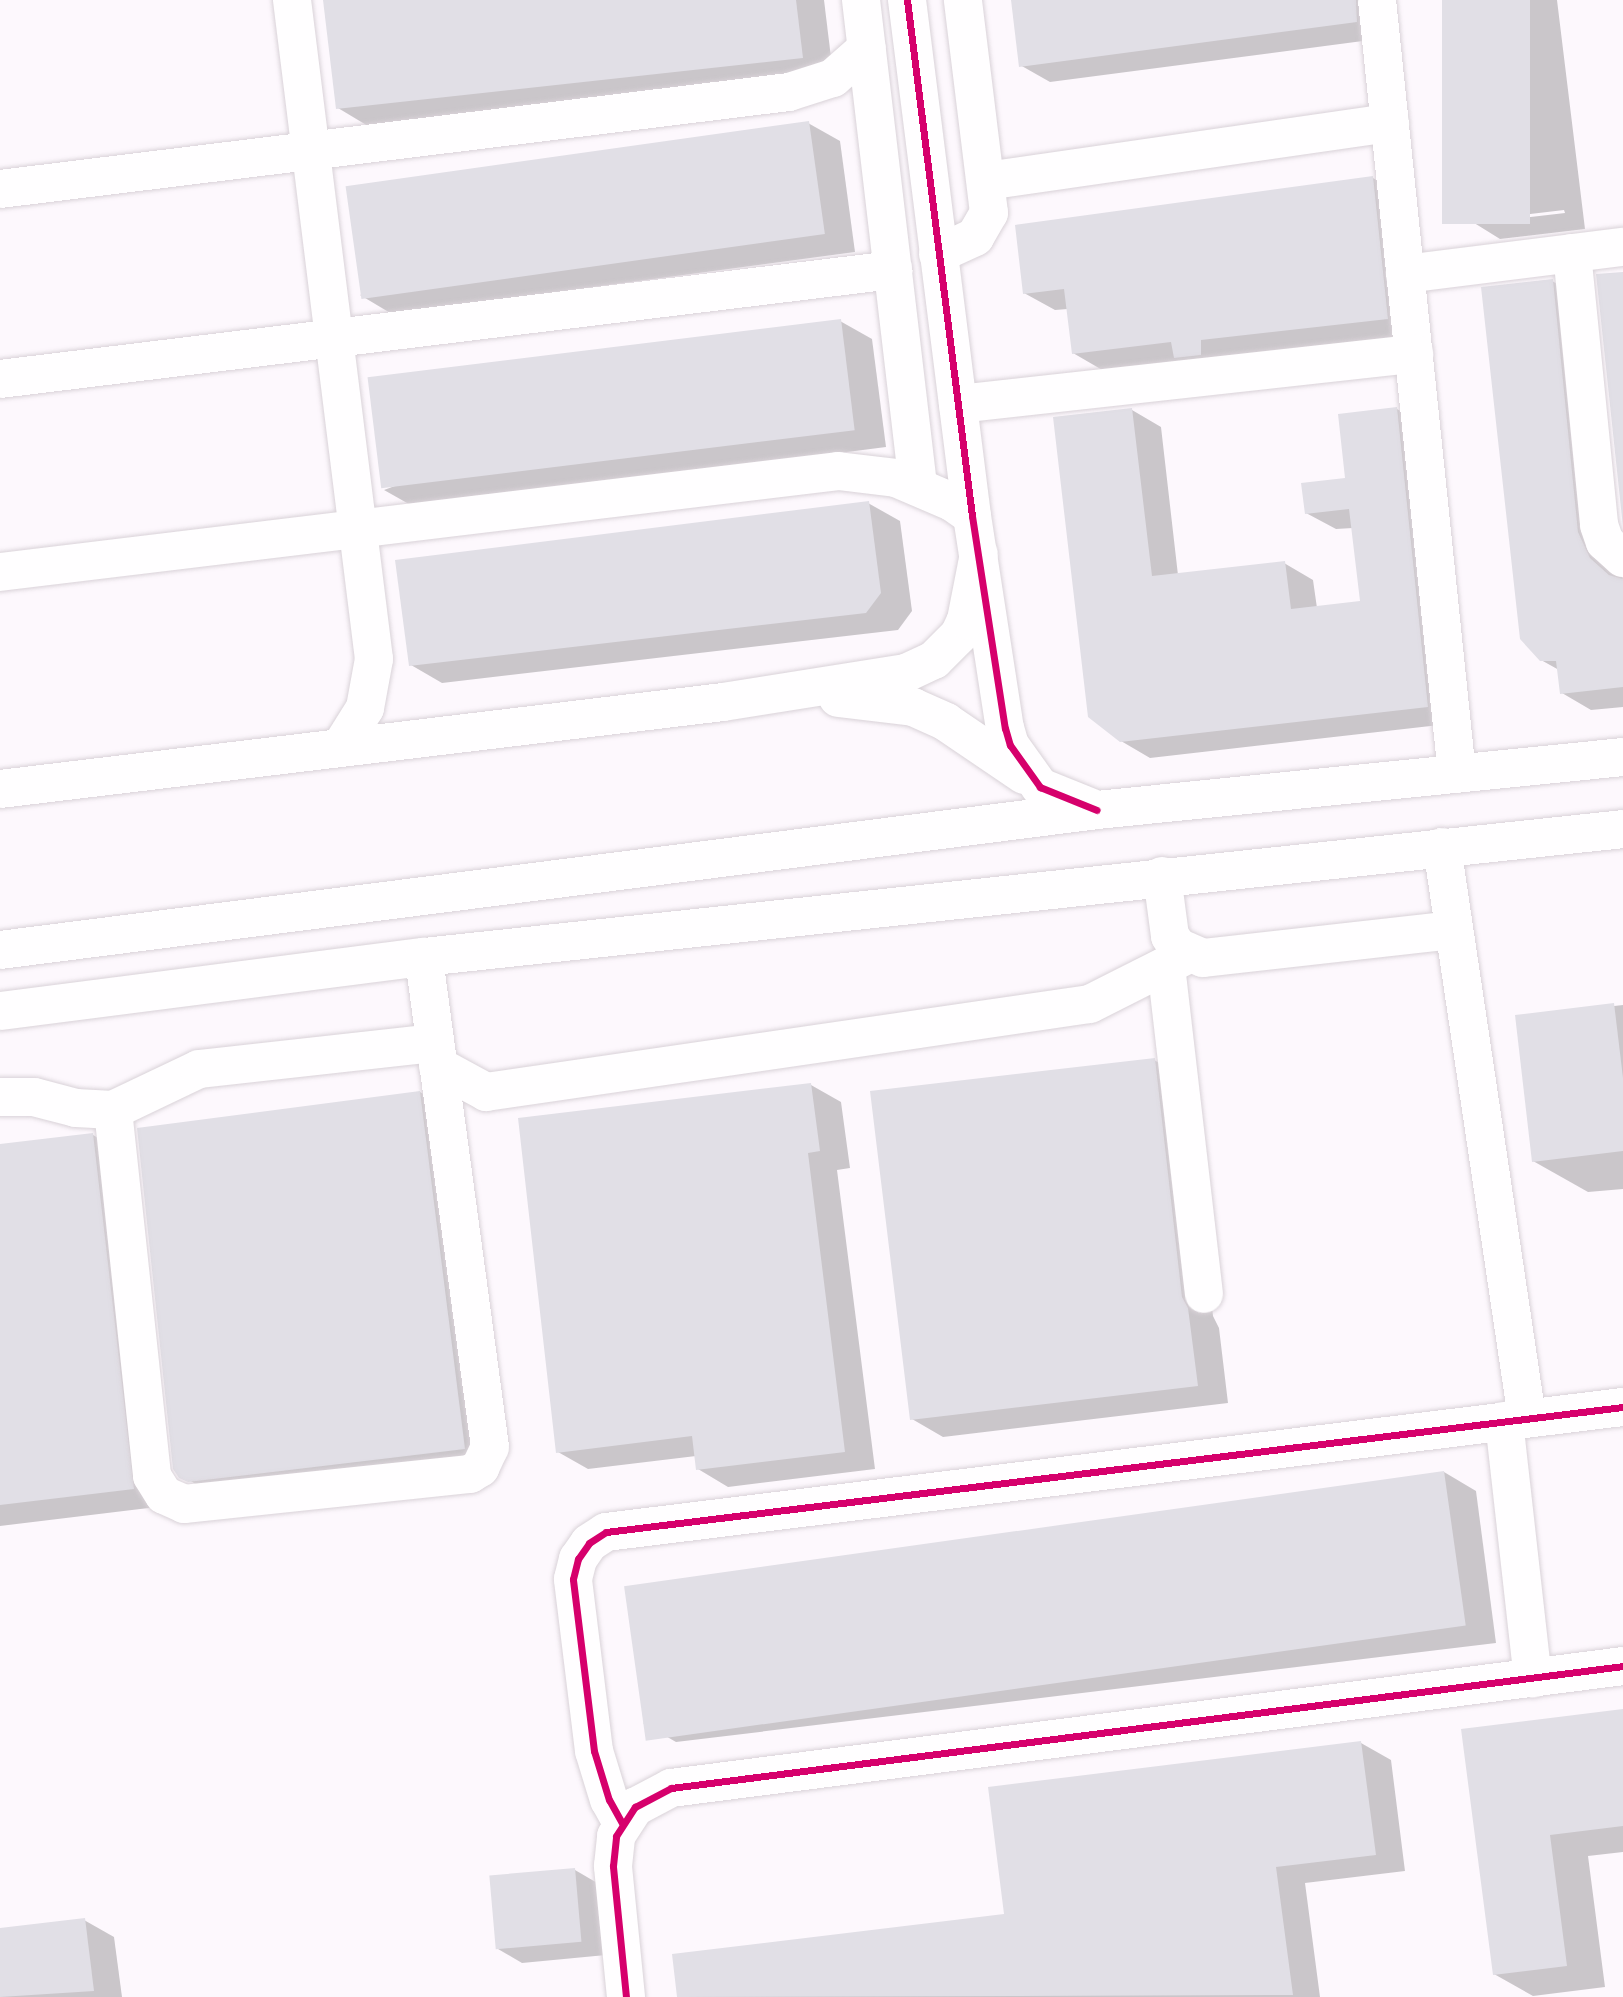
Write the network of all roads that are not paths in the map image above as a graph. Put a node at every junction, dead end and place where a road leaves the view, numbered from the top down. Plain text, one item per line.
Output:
1 (292, 0) edge
2 (861, 0) edge
3 (907, 0) edge
4 (962, 0) edge
5 (1377, 0) edge
6 (867, 48) junction
7 (1390, 123) junction
8 (312, 149) junction
9 (986, 181) junction
10 (0, 188) edge
11 (1623, 247) edge
12 (1572, 253) junction
13 (938, 254) junction
14 (893, 270) junction
15 (1405, 274) junction
16 (337, 339) junction
17 (1414, 354) junction
18 (0, 379) edge
19 (957, 404) junction
20 (918, 485) junction
21 (972, 516) junction
22 (358, 528) junction
23 (979, 554) junction
24 (1623, 558) edge
25 (0, 572) edge
26 (788, 694) junction
27 (340, 748) junction
28 (1623, 757) edge
29 (1457, 774) junction
30 (1040, 787) junction
31 (0, 789) edge
32 (1097, 810) junction
33 (1623, 829) edge
34 (1443, 847) junction
35 (1162, 876) junction
36 (1453, 930) junction
37 (0, 950) edge
38 (424, 957) junction
39 (1178, 960) junction
40 (0, 1011) edge
41 (436, 1055) junction
42 (0, 1097) edge
43 (113, 1110) junction
44 (1204, 1294) dead end
45 (1623, 1407) edge
46 (1516, 1420) junction
47 (1623, 1667) edge
48 (1532, 1678) junction
49 (622, 1823) junction
50 (626, 1997) edge

1 - 8 street
2 - 6 street
3 - 13 street
4 - 9 street
5 - 7 street
6 - 8 street
6 - 14 street
7 - 9 street
7 - 15 street
8 - 10 street
8 - 16 street
9 - 13 street
11 - 12 street
12 - 15 street
12 - 24 street
13 - 19 street
14 - 16 street
14 - 20 street
15 - 17 street
16 - 18 street
16 - 22 street
17 - 19 street
17 - 29 street
19 - 21 street
20 - 21 street
20 - 22 street
21 - 23 street
22 - 25 street
22 - 27 street
23 - 26 street
23 - 30 street
26 - 27 street
26 - 30 street
27 - 31 street
28 - 29 street
29 - 32 street
30 - 32 street
32 - 37 street
33 - 34 street
34 - 35 street
34 - 36 street
35 - 38 street
35 - 39 street
36 - 39 street
36 - 46 street
38 - 40 street
38 - 41 street
39 - 41 street
39 - 44 street
41 - 43 street
41 - 43 street
42 - 43 street
45 - 46 street
46 - 48 street
46 - 49 street
47 - 48 street
48 - 49 street
49 - 50 street

